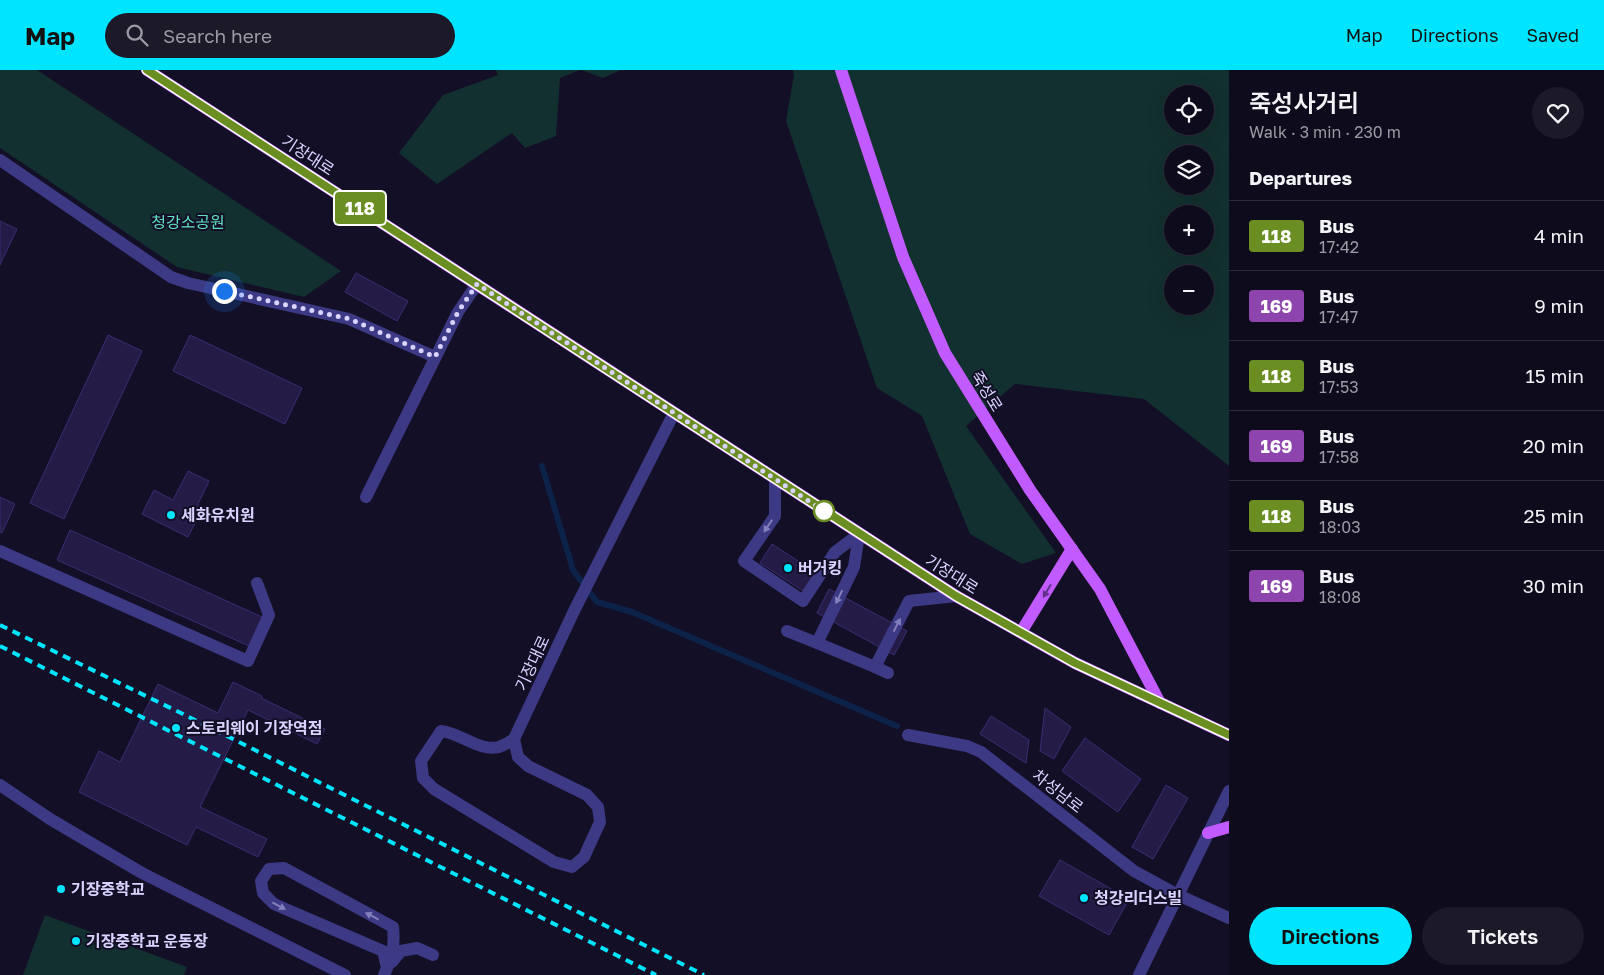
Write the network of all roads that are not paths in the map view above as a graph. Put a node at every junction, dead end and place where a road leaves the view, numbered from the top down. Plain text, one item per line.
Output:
1 (147, 70) edge
2 (841, 70) edge
3 (0, 160) edge
4 (477, 284) junction
5 (435, 357) junction
6 (674, 412) junction
7 (775, 479) junction
8 (366, 497) dead end
9 (859, 534) junction
10 (1072, 549) junction
11 (0, 551) edge
12 (257, 583) dead end
13 (956, 596) junction
14 (787, 631) dead end
15 (1021, 632) junction
16 (817, 643) junction
17 (875, 667) junction
18 (888, 673) dead end
19 (1160, 702) junction
20 (908, 735) dead end
21 (1229, 735) edge
22 (514, 740) junction
23 (0, 785) edge
24 (1229, 791) edge
25 (1229, 827) edge
26 (1208, 833) junction
27 (1178, 894) junction
28 (1229, 918) edge
29 (433, 955) dead end
30 (385, 971) edge
31 (345, 975) edge
32 (1139, 975) edge

1 - 4 main road, 기장대로
2 - 10 main road, 죽성로
3 - 5 street
4 - 5 street
4 - 6 main road, 기장대로
5 - 8 street
6 - 7 main road, 기장대로
6 - 22 street, 기장대로
7 - 9 main road, 기장대로
7 -> 9 street
9 - 13 main road, 기장대로
9 -> 16 street
10 -> 15 main road
10 - 19 main road, 죽성로
11 - 12 street
13 - 15 main road, 기장대로
17 -> 13 street
14 - 16 street
15 - 19 main road, 기장대로
16 - 17 street
17 - 18 street
19 - 21 main road, 기장대로
20 - 27 street, 차성남로
22 - 22 street
23 - 31 street
24 - 26 street
25 - 26 main road
26 - 27 street
27 - 28 street, 차성남로
27 - 32 street
29 - 30 street
30 -> 30 street

